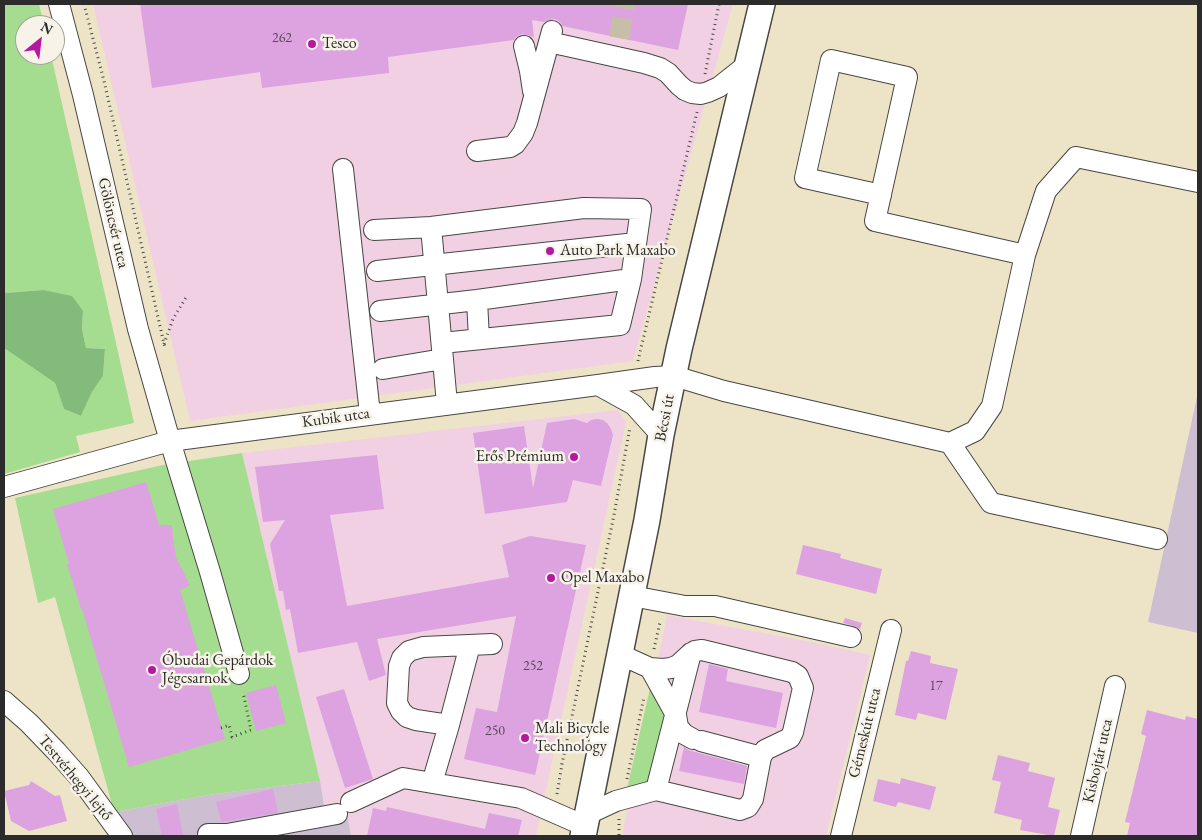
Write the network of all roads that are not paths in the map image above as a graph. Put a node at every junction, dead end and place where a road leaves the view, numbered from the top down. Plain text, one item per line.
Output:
1 (60, 4) edge
2 (762, 4) edge
3 (524, 46) dead end
4 (748, 64) junction
5 (534, 99) junction
6 (477, 151) dead end
7 (343, 169) dead end
8 (1198, 182) edge
9 (881, 195) junction
10 (431, 227) junction
11 (374, 230) dead end
12 (636, 243) junction
13 (1025, 255) junction
14 (434, 265) junction
15 (377, 271) dead end
16 (631, 279) junction
17 (477, 300) junction
18 (438, 304) junction
19 (380, 311) dead end
20 (478, 339) junction
21 (442, 351) junction
22 (383, 369) dead end
23 (674, 376) junction
24 (598, 384) junction
25 (447, 404) junction
26 (370, 414) junction
27 (661, 435) junction
28 (170, 442) junction
29 (950, 443) junction
30 (4, 487) edge
31 (1156, 539) dead end
32 (632, 596) junction
33 (890, 630) dead end
34 (851, 637) dead end
35 (470, 644) junction
36 (492, 644) dead end
37 (691, 653) junction
38 (620, 654) junction
39 (650, 668) junction
40 (239, 674) road end
41 (1114, 686) dead end
42 (4, 701) edge
43 (676, 715) junction
44 (449, 725) junction
45 (761, 757) junction
46 (432, 783) junction
47 (656, 790) junction
48 (585, 825) edge
49 (208, 829) edge
50 (114, 834) edge
51 (841, 836) edge
52 (1081, 836) edge

1 - 28 street, Gölöncsér utca
2 - 4 main road, Bécsi út
3 - 5 street
4 - 5 street
4 - 23 main road, Bécsi út
5 - 6 street
7 - 26 street
8 - 13 street
9 - 9 street
9 - 13 street
10 - 11 street
10 - 12 street
10 - 14 street
12 - 14 street
12 - 16 street
13 - 29 street
14 - 15 street
14 - 18 street
16 - 17 street
16 - 20 street
17 - 18 street
17 - 20 street
18 - 19 street
18 - 21 street
20 - 21 street
21 - 22 street
21 - 25 street
23 - 24 street, Kubik utca
23 - 27 main road, Bécsi út
23 - 29 street
24 - 25 street, Kubik utca
24 - 27 street
25 - 26 street, Kubik utca
26 - 28 street, Kubik utca
27 - 32 main road, Bécsi út
28 - 30 street, Kubik utca
28 - 40 street, Gölöncsér utca
29 - 31 street
32 - 34 street
32 - 38 main road, Bécsi út
33 - 51 street, Gémeskút utca
35 - 36 street
35 - 44 street
35 - 44 street
37 - 39 street
37 - 43 street
37 - 45 street
38 - 39 street
38 - 48 main road, Bécsi út
39 - 43 street
41 - 52 street, Kisbojtár utca
42 - 50 street, Testvérhegyi lejtő
43 - 45 street
43 - 47 street
44 - 46 street
45 - 47 street
46 - 48 street
46 - 49 street
47 - 48 street

